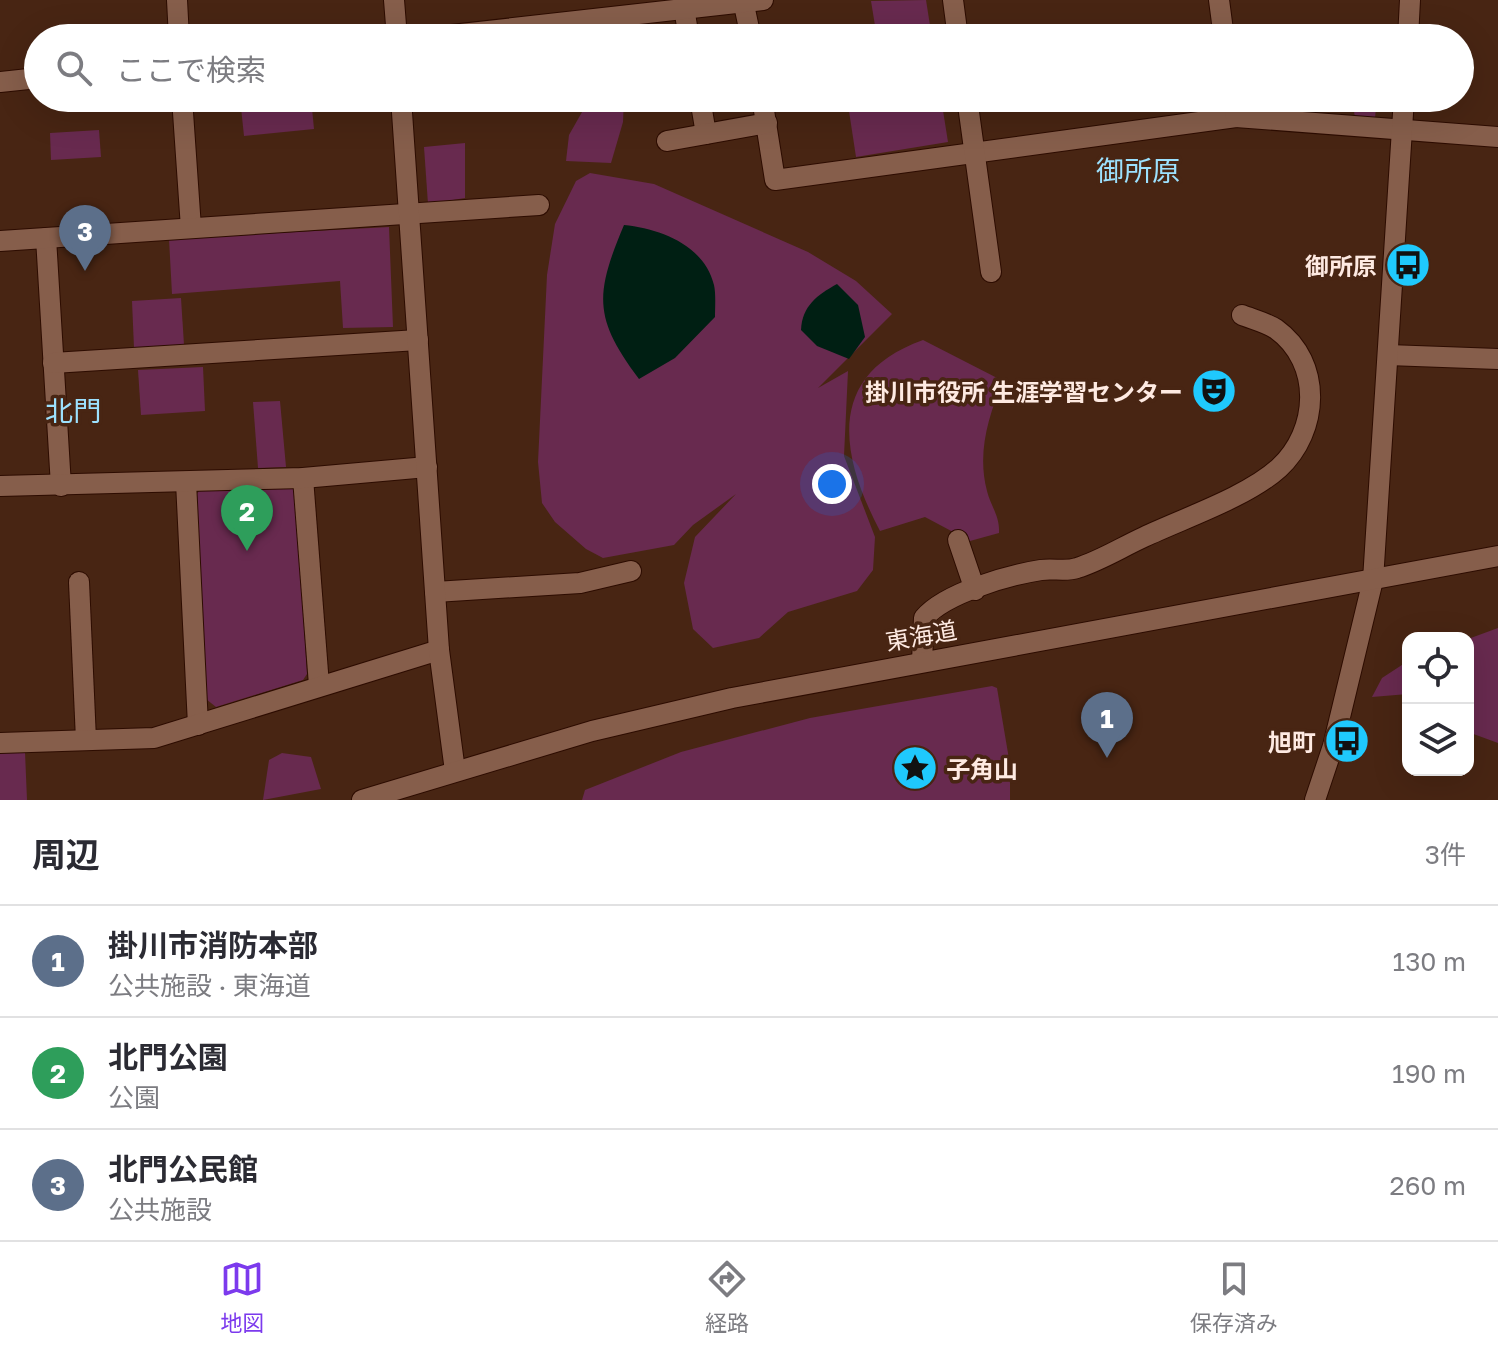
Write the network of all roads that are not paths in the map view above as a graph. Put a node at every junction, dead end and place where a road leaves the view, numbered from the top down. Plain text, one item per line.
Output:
1 (177, 0) edge
2 (394, 0) edge
3 (953, 0) edge
4 (1219, 0) edge
5 (1410, 0) edge
6 (750, 1) edge
7 (684, 8) junction
8 (178, 24) edge
9 (396, 24) edge
10 (546, 24) edge
11 (687, 24) edge
12 (751, 24) edge
13 (956, 24) edge
14 (1222, 24) edge
15 (1409, 24) edge
16 (24, 79) edge
17 (0, 82) edge
18 (183, 112) edge
19 (402, 112) edge
20 (702, 112) edge
21 (765, 112) edge
22 (969, 112) edge
23 (1212, 112) edge
24 (1267, 112) edge
25 (1403, 112) edge
26 (767, 123) junction
27 (1401, 129) junction
28 (706, 134) junction
29 (1498, 137) edge
30 (667, 141) dead end
31 (974, 153) junction
32 (539, 205) dead end
33 (409, 214) junction
34 (191, 228) junction
35 (46, 238) junction
36 (0, 241) edge
37 (991, 272) dead end
38 (1242, 315) dead end
39 (418, 340) junction
40 (1388, 355) junction
41 (1498, 359) edge
42 (53, 363) junction
43 (427, 467) junction
44 (303, 478) junction
45 (186, 482) junction
46 (0, 486) edge
47 (61, 486) junction
48 (958, 540) dead end
49 (1498, 556) edge
50 (631, 571) dead end
51 (1373, 580) junction
52 (79, 582) dead end
53 (975, 590) junction
54 (435, 592) junction
55 (439, 650) junction
56 (922, 661) junction
57 (319, 685) junction
58 (198, 725) junction
59 (86, 740) junction
60 (0, 743) edge
61 (455, 771) junction
62 (362, 800) edge
63 (1315, 800) edge

1 - 8 street
2 - 9 street
3 - 13 street
4 - 14 street
5 - 15 street
6 - 7 street
6 - 12 street
7 - 10 street
7 - 11 street
16 - 17 street
18 - 34 street
19 - 33 street
20 - 28 street
21 - 26 street
22 - 31 street
23 - 31 street
24 - 27 street
25 - 27 street
26 - 28 street
26 - 31 street
27 - 29 street
27 - 40 street
28 - 30 street
31 - 37 street
32 - 33 street
33 - 34 street
33 - 39 street
34 - 35 street
35 - 36 street
35 - 42 street
38 - 53 street
39 - 42 street
39 - 43 street
40 - 41 street
40 - 51 street
42 - 47 street
43 - 44 street
43 - 54 street
44 - 45 street
44 - 57 street
45 - 47 street
45 - 58 street
46 - 47 street
48 - 53 street
49 - 51 street, 東海道
50 - 54 street
51 - 56 street, 東海道
51 - 63 street
52 - 59 street
53 - 56 street
54 - 55 street
55 - 57 street
55 - 61 street
56 - 61 street, 東海道
57 - 58 street
58 - 59 street
59 - 60 street
61 - 62 street, 東海道

